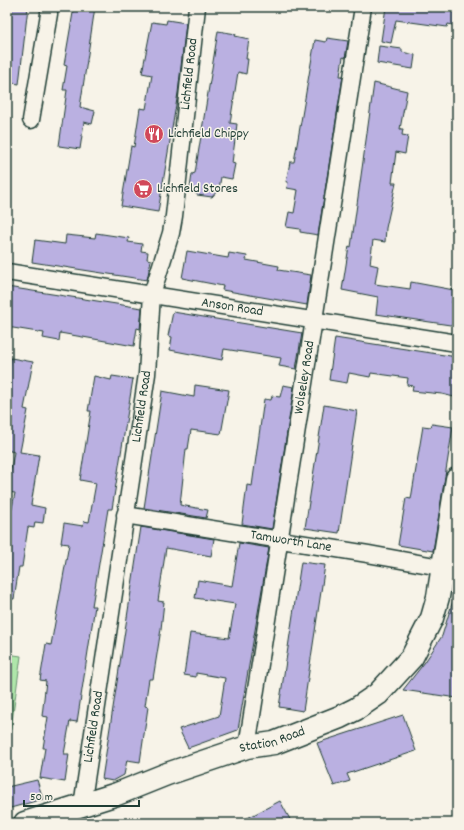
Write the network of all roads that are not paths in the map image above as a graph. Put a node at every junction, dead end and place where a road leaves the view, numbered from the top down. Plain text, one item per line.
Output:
1 (49, 7) edge
2 (197, 7) edge
3 (362, 7) edge
4 (31, 120) dead end
5 (7, 272) edge
6 (152, 294) junction
7 (313, 321) junction
8 (457, 343) edge
9 (457, 479) edge
10 (125, 515) junction
11 (279, 540) junction
12 (450, 569) edge
13 (247, 747) junction
14 (82, 806) junction
15 (25, 823) edge

1 - 4 street
2 - 6 street, Lichfield Road
3 - 7 street, Wolseley Road
5 - 6 street, Anson Road
6 - 7 street, Anson Road
6 - 10 street, Lichfield Road
7 - 8 street, Anson Road
7 - 11 street, Wolseley Road
9 - 12 street, Station Road
10 - 11 street, Tamworth Lane
10 - 14 street, Lichfield Road
11 - 12 street, Tamworth Lane
11 - 13 street, Wolseley Road
12 - 13 street, Station Road
13 - 14 street, Station Road
14 - 15 street, Station Road

